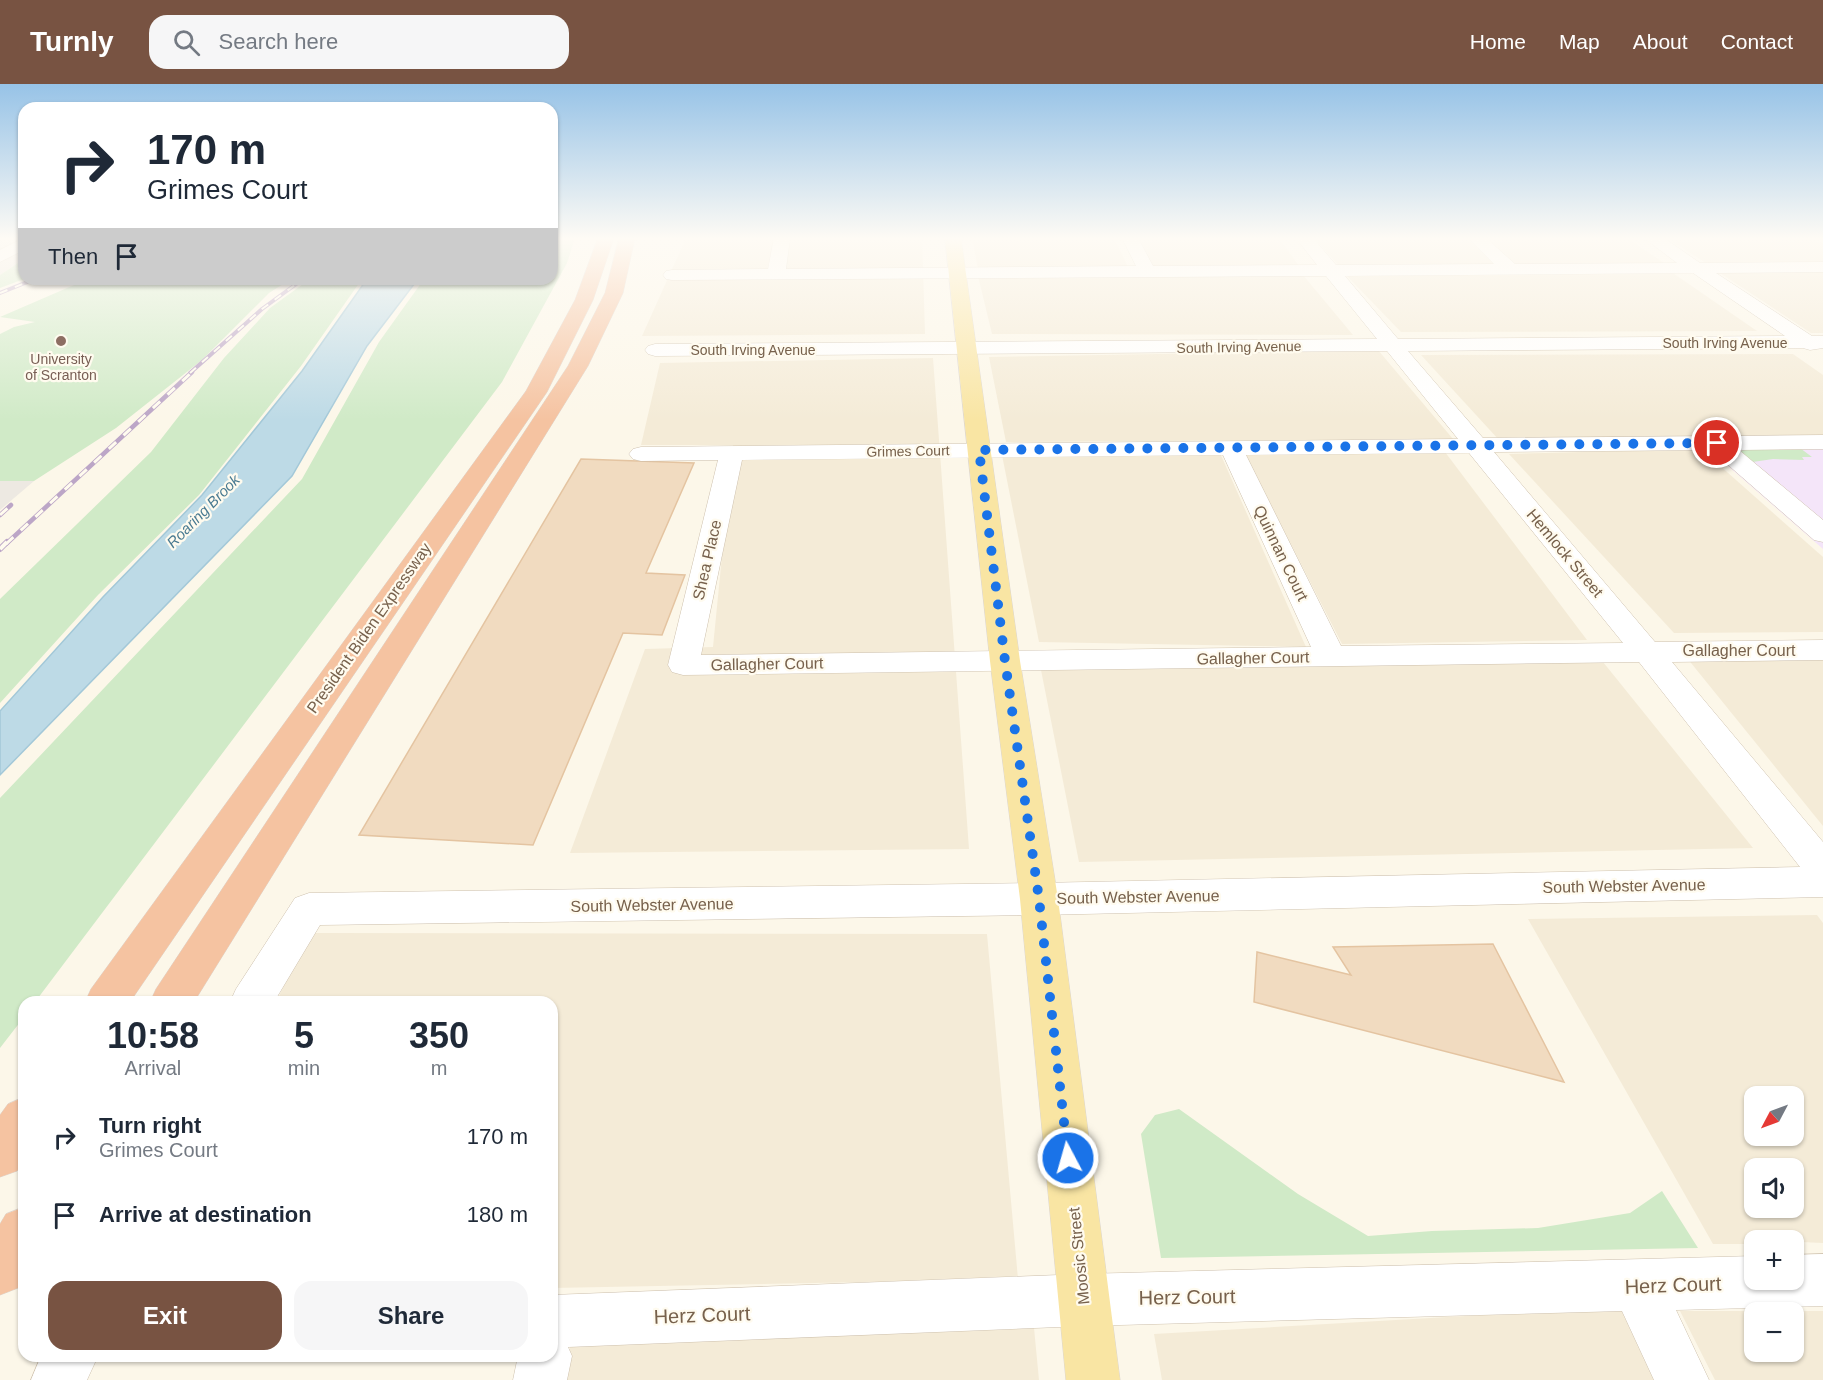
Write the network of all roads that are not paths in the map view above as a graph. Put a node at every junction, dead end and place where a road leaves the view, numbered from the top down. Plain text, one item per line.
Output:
1 (584, 298) edge
2 (611, 298) edge
3 (961, 298) edge
4 (1354, 298) edge
5 (1745, 298) edge
6 (1392, 345) junction
7 (1818, 346) edge
8 (654, 350) dead end
9 (967, 350) junction
10 (1823, 442) edge
11 (1717, 443) junction
12 (1476, 446) junction
13 (1231, 448) junction
14 (979, 450) junction
15 (641, 454) dead end
16 (731, 455) junction
17 (1823, 534) edge
18 (1823, 650) edge
19 (1646, 651) junction
20 (1331, 657) junction
21 (1005, 661) junction
22 (683, 665) joint
23 (1823, 869) edge
24 (1823, 882) edge
25 (1039, 899) junction
26 (110, 996) edge
27 (175, 996) edge
28 (255, 996) edge
29 (18, 1128) edge
30 (0, 1154) edge
31 (18, 1242) edge
32 (0, 1270) edge
33 (1823, 1280) edge
34 (1636, 1286) junction
35 (1084, 1300) junction
36 (558, 1321) edge
37 (68, 1362) edge
38 (544, 1362) edge
39 (58, 1380) edge
40 (540, 1380) edge
41 (1094, 1380) edge
42 (1682, 1380) edge

1 - 26 highway, President Biden Expressway
2 - 27 highway, President Biden Expressway
3 - 9 main road, Moosic Street
4 - 6 street, Hemlock Street
5 - 7 street
6 - 7 street, South Irving Avenue
6 - 9 street, South Irving Avenue
6 - 12 street, Hemlock Street
8 - 9 street, South Irving Avenue
9 - 14 main road, Moosic Street
10 - 11 street, Grimes Court
11 - 12 street, Grimes Court
11 - 17 street
12 - 13 street, Grimes Court
12 - 19 street, Hemlock Street
13 - 14 street, Grimes Court
13 - 20 street, Quinnan Court
14 - 16 street, Grimes Court
14 - 21 main road, Moosic Street
15 - 16 street, Grimes Court
16 - 22 street, Shea Place
18 - 19 street, Gallagher Court
19 - 20 street, Gallagher Court
19 - 23 street, Hemlock Street
20 - 21 street, Gallagher Court
21 - 22 street, Gallagher Court
21 - 25 main road, Moosic Street
24 - 25 street, South Webster Avenue
25 - 28 street, South Webster Avenue
25 - 35 main road, Moosic Street
29 - 30 highway
31 - 32 highway
33 - 34 street, Herz Court
34 - 35 street, Herz Court
34 - 42 street
35 - 36 street, Herz Court
35 - 41 main road, Moosic Street
37 - 39 street
38 - 40 street

